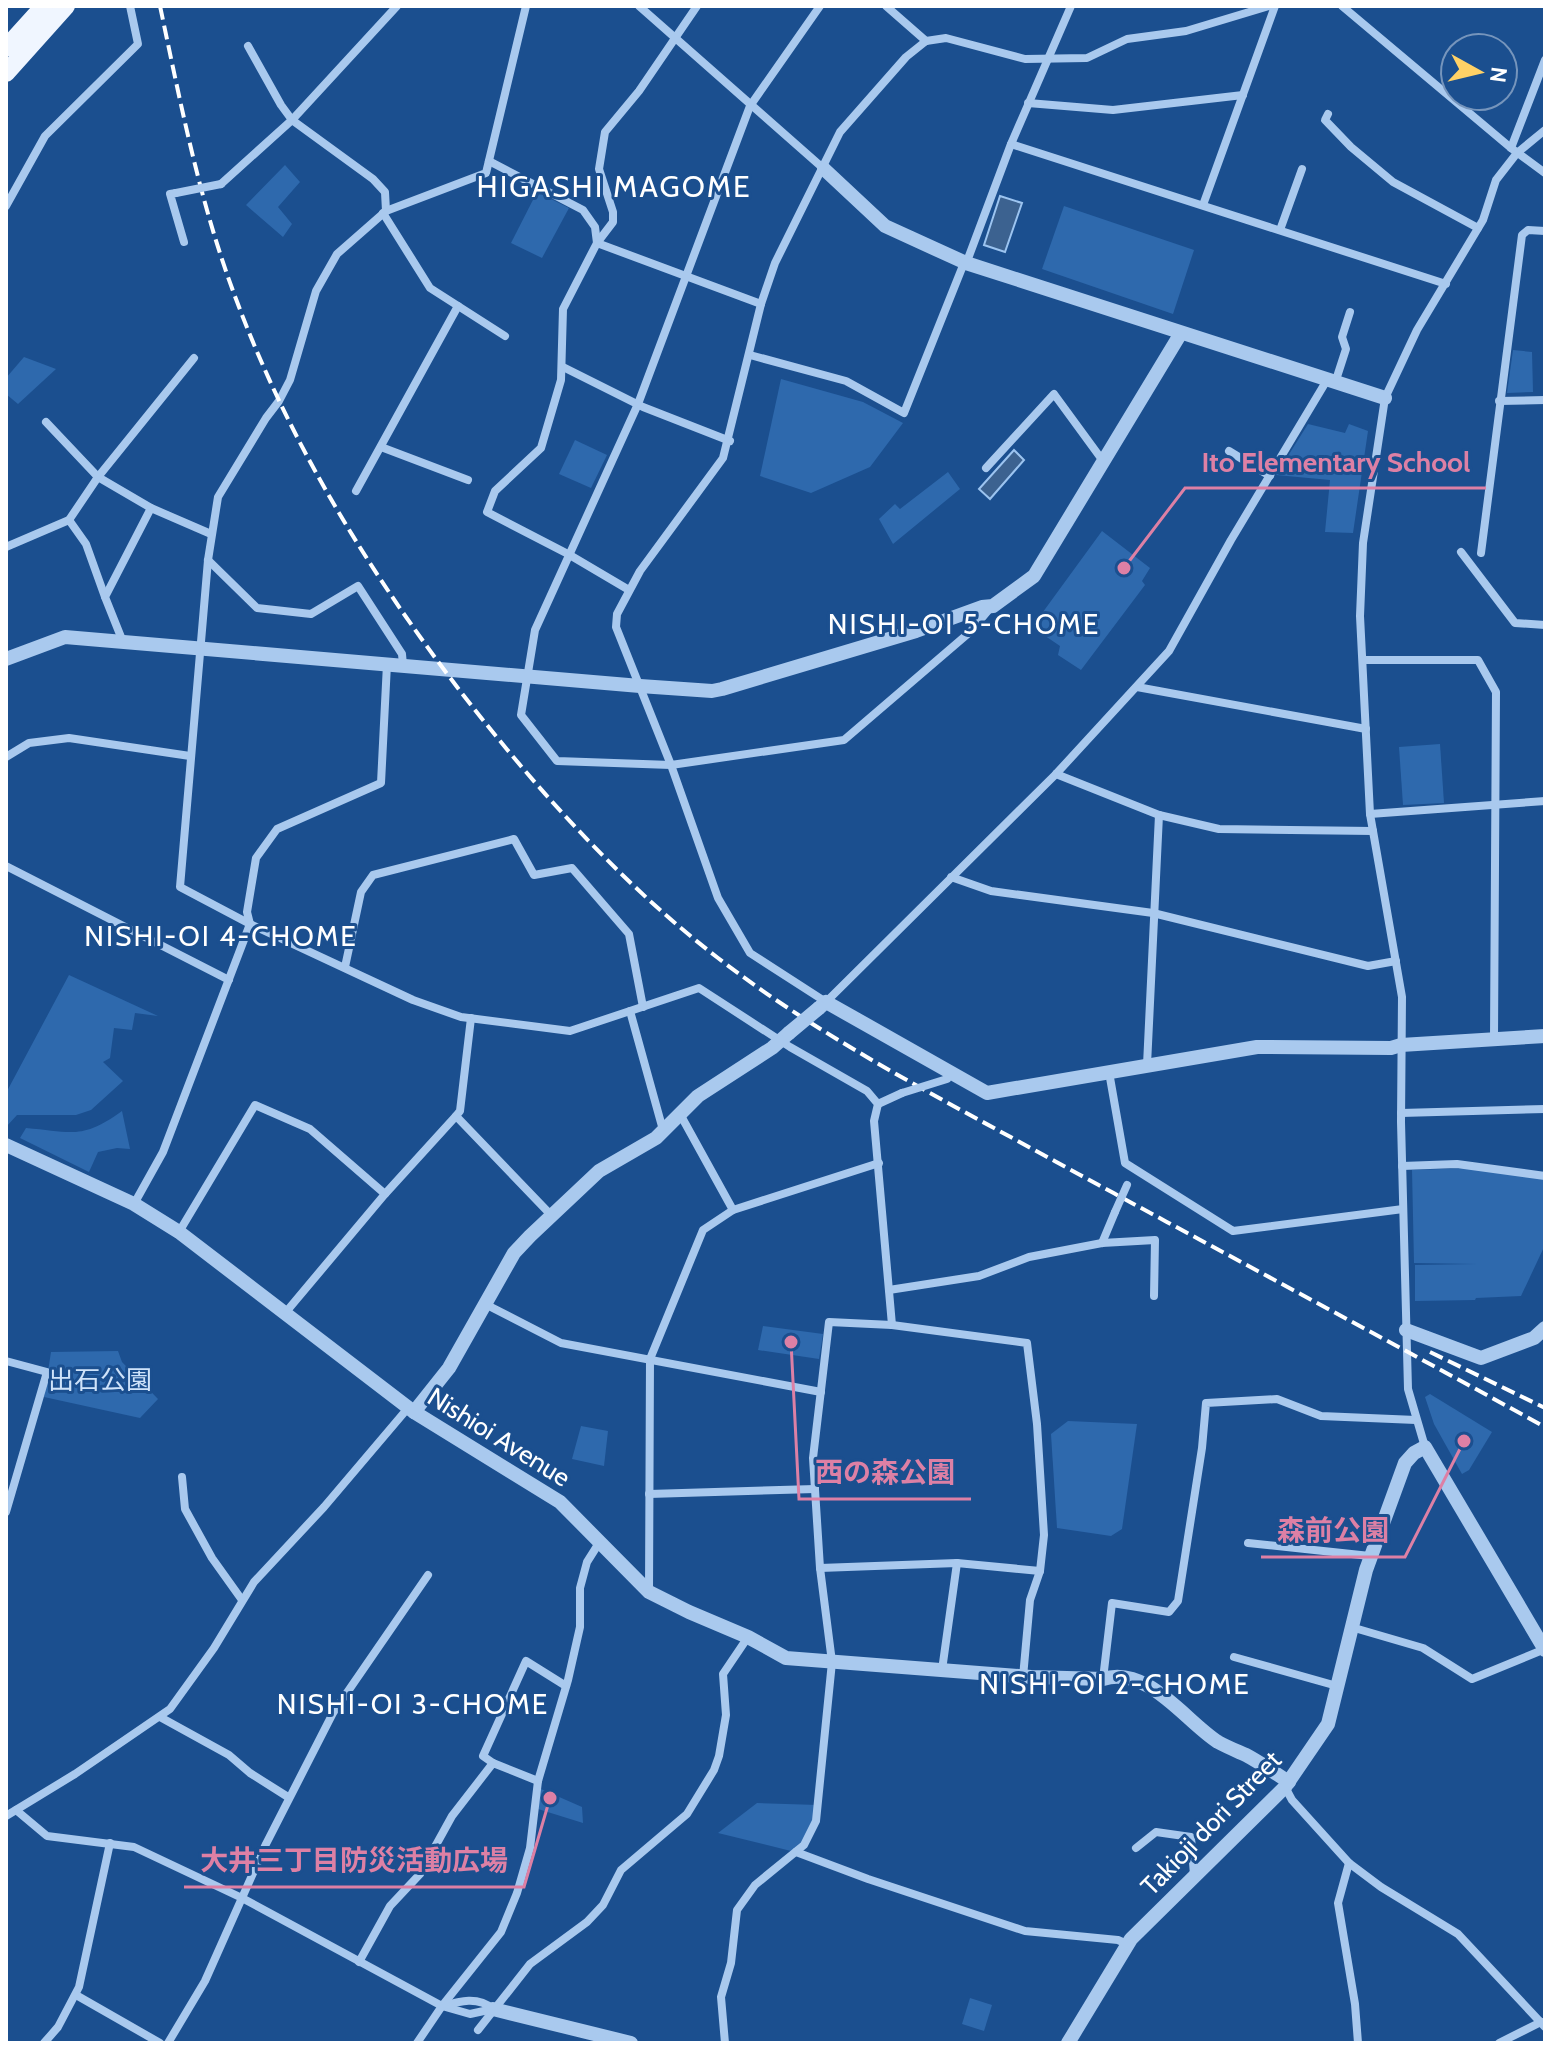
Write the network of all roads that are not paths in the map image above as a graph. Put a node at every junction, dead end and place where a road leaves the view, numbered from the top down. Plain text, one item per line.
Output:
1 (44, 6) edge
2 (66, 6) edge
3 (130, 6) edge
4 (397, 6) edge
5 (526, 6) edge
6 (639, 6) edge
7 (697, 6) edge
8 (820, 6) edge
9 (886, 6) edge
10 (1071, 6) edge
11 (1272, 6) edge
12 (1342, 6) edge
13 (675, 38) junction
14 (926, 41) junction
15 (248, 46) dead end
16 (6, 48) edge
17 (1047, 60) junction
18 (1545, 60) edge
19 (6, 73) edge
20 (1243, 95) junction
21 (1028, 103) junction
22 (750, 106) junction
23 (1328, 114) dead end
24 (292, 120) junction
25 (1545, 130) edge
26 (1011, 144) junction
27 (1514, 151) junction
28 (489, 161) junction
29 (824, 169) junction
30 (1302, 169) dead end
31 (1545, 173) edge
32 (1203, 205) junction
33 (6, 206) edge
34 (385, 212) junction
35 (1478, 228) junction
36 (1280, 230) junction
37 (1545, 231) edge
38 (184, 242) dead end
39 (597, 243) junction
40 (966, 263) junction
41 (685, 276) junction
42 (1446, 284) junction
43 (761, 304) junction
44 (458, 306) junction
45 (1350, 312) dead end
46 (1181, 333) junction
47 (505, 336) dead end
48 (750, 355) junction
49 (194, 358) dead end
50 (563, 367) junction
51 (1331, 382) junction
52 (1385, 398) junction
53 (1545, 400) edge
54 (1499, 401) junction
55 (638, 404) junction
56 (46, 422) dead end
57 (730, 441) junction
58 (381, 447) junction
59 (1229, 451) dead end
60 (1103, 461) junction
61 (986, 468) dead end
62 (1270, 476) junction
63 (98, 477) junction
64 (468, 480) dead end
65 (356, 491) dead end
66 (151, 508) junction
67 (69, 520) junction
68 (211, 534) junction
69 (6, 547) edge
70 (1461, 552) dead end
71 (1481, 553) dead end
72 (568, 554) junction
73 (208, 560) junction
74 (629, 590) junction
75 (105, 597) junction
76 (993, 606) junction
77 (1545, 625) edge
78 (123, 643) junction
79 (201, 648) junction
80 (6, 659) edge
81 (1364, 660) junction
82 (395, 664) junction
83 (526, 676) junction
84 (640, 686) junction
85 (1137, 687) junction
86 (1366, 729) junction
87 (190, 756) junction
88 (6, 757) edge
89 (671, 765) junction
90 (1056, 774) junction
91 (1545, 801) edge
92 (1495, 805) junction
93 (1370, 814) junction
94 (1159, 815) junction
95 (1373, 831) junction
96 (6, 866) edge
97 (951, 877) junction
98 (1153, 913) junction
99 (250, 924) junction
100 (1396, 961) junction
101 (345, 967) junction
102 (229, 980) junction
103 (823, 1005) junction
104 (643, 1007) junction
105 (630, 1011) junction
106 (471, 1018) junction
107 (1545, 1036) edge
108 (785, 1037) junction
109 (1494, 1039) junction
110 (1401, 1045) junction
111 (1147, 1065) junction
112 (1109, 1072) junction
113 (952, 1078) junction
114 (878, 1104) junction
115 (1545, 1109) edge
116 (1401, 1113) junction
117 (680, 1114) junction
118 (456, 1116) junction
119 (664, 1130) junction
120 (6, 1145) edge
121 (879, 1163) junction
122 (1402, 1166) junction
123 (1545, 1176) edge
124 (1131, 1178) junction
125 (385, 1194) junction
126 (134, 1204) junction
127 (1403, 1209) junction
128 (733, 1210) junction
129 (551, 1215) junction
130 (179, 1232) junction
131 (1102, 1243) junction
132 (889, 1290) junction
133 (1154, 1296) dead end
134 (485, 1304) junction
135 (286, 1312) junction
136 (892, 1325) junction
137 (1545, 1328) edge
138 (1406, 1330) junction
139 (650, 1359) junction
140 (6, 1361) edge
141 (821, 1392) junction
142 (411, 1410) junction
143 (1416, 1420) junction
144 (1425, 1447) junction
145 (182, 1477) dead end
146 (815, 1489) junction
147 (649, 1494) junction
148 (6, 1512) edge
149 (599, 1543) junction
150 (1248, 1543) dead end
151 (1370, 1556) junction
152 (957, 1563) junction
153 (820, 1568) junction
154 (1040, 1571) junction
155 (428, 1575) dead end
156 (649, 1592) junction
157 (242, 1600) junction
158 (1351, 1627) junction
159 (748, 1637) junction
160 (1545, 1649) edge
161 (1234, 1657) dead end
162 (832, 1662) junction
163 (942, 1670) junction
164 (1023, 1677) junction
165 (1103, 1679) junction
166 (566, 1686) junction
167 (1337, 1686) junction
168 (160, 1717) junction
169 (493, 1763) junction
170 (538, 1781) junction
171 (1287, 1785) junction
172 (288, 1797) junction
173 (16, 1810) junction
174 (6, 1816) edge
175 (110, 1843) junction
176 (1136, 1848) dead end
177 (796, 1852) junction
178 (1349, 1863) junction
179 (1194, 1875) junction
180 (242, 1898) junction
181 (1127, 1944) junction
182 (359, 1962) junction
183 (76, 1995) junction
184 (442, 2006) junction
185 (493, 2009) junction
186 (1543, 2024) edge
187 (478, 2030) dead end
188 (44, 2043) edge
189 (160, 2043) edge
190 (168, 2043) edge
191 (417, 2043) edge
192 (631, 2043) edge
193 (725, 2043) edge
194 (1068, 2043) edge
195 (1358, 2043) edge
196 (1499, 2043) edge

1 - 16 main road
2 - 19 main road
3 - 33 street
4 - 24 street
5 - 28 street
6 - 13 street
7 - 13 street
8 - 22 street
9 - 14 street
10 - 17 street
11 - 17 street
11 - 20 street
12 - 27 street
13 - 22 street
13 - 39 street
14 - 17 street
14 - 29 street
15 - 24 street
17 - 21 street
18 - 27 street
20 - 21 street
20 - 32 street
21 - 26 street
22 - 29 street
22 - 41 street
23 - 35 street
24 - 34 street
24 - 38 street, bridge
25 - 27 street
26 - 32 street
26 - 40 street
27 - 31 street
27 - 35 street
28 - 34 street
28 - 39 street
29 - 40 street
29 - 43 street
30 - 36 street
32 - 36 street
34 - 44 street
34 - 68 street
35 - 42 street
36 - 42 street
37 - 54 street
39 - 41 street
39 - 50 street
40 - 46 street
40 - 48 street
41 - 43 street
41 - 55 street
42 - 52 street
43 - 48 street
44 - 47 street
44 - 58 street
45 - 51 street
46 - 51 street
46 - 60 street
48 - 57 street
49 - 63 street
50 - 55 street
50 - 72 street
51 - 52 street
51 - 62 street
52 - 81 street
53 - 54 street
54 - 71 street
55 - 57 street
55 - 72 street
56 - 63 street
57 - 74 street
58 - 64 street
58 - 65 street
59 - 62 street
60 - 61 street
60 - 76 street
62 - 85 street
63 - 66 street
63 - 67 street
66 - 68 street
66 - 75 street
67 - 69 street
67 - 75 street
68 - 73 street
70 - 77 street
72 - 74 street
72 - 83 street
73 - 79 street
73 - 82 street
74 - 84 street
75 - 78 street
76 - 84 street
76 - 89 street
78 - 79 street
78 - 80 street
79 - 82 street
79 - 87 street
81 - 86 street
81 - 92 street
82 - 83 street
82 - 99 street
83 - 84 street
83 - 89 street
84 - 89 street
85 - 86 street
85 - 90 street
86 - 93 street
87 - 88 street
87 - 99 street
89 - 103 street
90 - 94 street
90 - 97 street
91 - 92 street
92 - 93 street
92 - 109 street
93 - 95 street
94 - 95 street
94 - 98 street
95 - 100 street
96 - 102 street
97 - 98 street
97 - 103 street
98 - 100 street
98 - 111 street
99 - 101 street
99 - 102 street
100 - 110 street
101 - 104 street
101 - 106 street
102 - 126 street
103 - 108 street, bridge
103 - 113 street
104 - 105 street
104 - 108 street
105 - 106 street
105 - 119 street
106 - 118 street
107 - 109 street
108 - 114 street
108 - 117 street
109 - 110 street
110 - 111 street
110 - 116 street
111 - 112 street
112 - 113 street
112 - 124 street
113 - 114 street, bridge
114 - 121 street
115 - 116 street
116 - 122 street
117 - 119 street
117 - 128 street
118 - 125 street
118 - 129 street
119 - 129 street
120 - 126 street, Nishioi Avenue
121 - 128 street
121 - 132 street
122 - 123 street
122 - 127 street
124 - 127 street
124 - 131 street, bridge
125 - 130 street
125 - 135 street
126 - 130 street, Nishioi Avenue
127 - 138 street
128 - 139 street
129 - 134 street
130 - 135 street, Nishioi Avenue
131 - 132 street
131 - 133 street
132 - 136 street
134 - 139 street
134 - 142 street
135 - 142 street, Nishioi Avenue
136 - 141 street
136 - 154 street
137 - 138 street
138 - 143 street
139 - 141 street
139 - 147 street
140 - 148 street
141 - 146 street
142 - 149 street, Nishioi Avenue
142 - 157 street
143 - 144 street
143 - 165 street
144 - 151 street, Takioji dori Street
144 - 160 street
145 - 157 street
146 - 147 street
146 - 153 street
147 - 156 street
149 - 156 street, Nishioi Avenue
149 - 166 street
150 - 151 street
151 - 158 street, Takioji dori Street
152 - 153 street
152 - 154 street
152 - 163 street
153 - 162 street
154 - 164 street
155 - 172 street
156 - 159 street, Nishioi Avenue
157 - 168 street
158 - 160 street
158 - 167 street, Takioji dori Street
159 - 162 street, Nishioi Avenue
159 - 185 street
161 - 167 street
162 - 163 street, Nishioi Avenue
162 - 177 street
163 - 164 street, Nishioi Avenue
164 - 165 street, Nishioi Avenue
165 - 171 street, Nishioi Avenue
166 - 169 street
166 - 170 street
167 - 171 street, Takioji dori Street
168 - 172 street
168 - 173 street
169 - 170 street
169 - 182 street
170 - 184 street
171 - 178 street
171 - 179 street, Takioji dori Street
172 - 180 street
173 - 174 street
173 - 175 street
175 - 180 street
175 - 183 street
176 - 179 street
177 - 181 street
177 - 193 street
178 - 186 street
178 - 195 street
179 - 181 street, Takioji dori Street
180 - 182 street
180 - 190 street
181 - 194 street, Takioji dori Street
182 - 184 street
183 - 188 street
183 - 189 street
184 - 185 street
184 - 191 street
185 - 187 street
185 - 192 street
186 - 196 street

